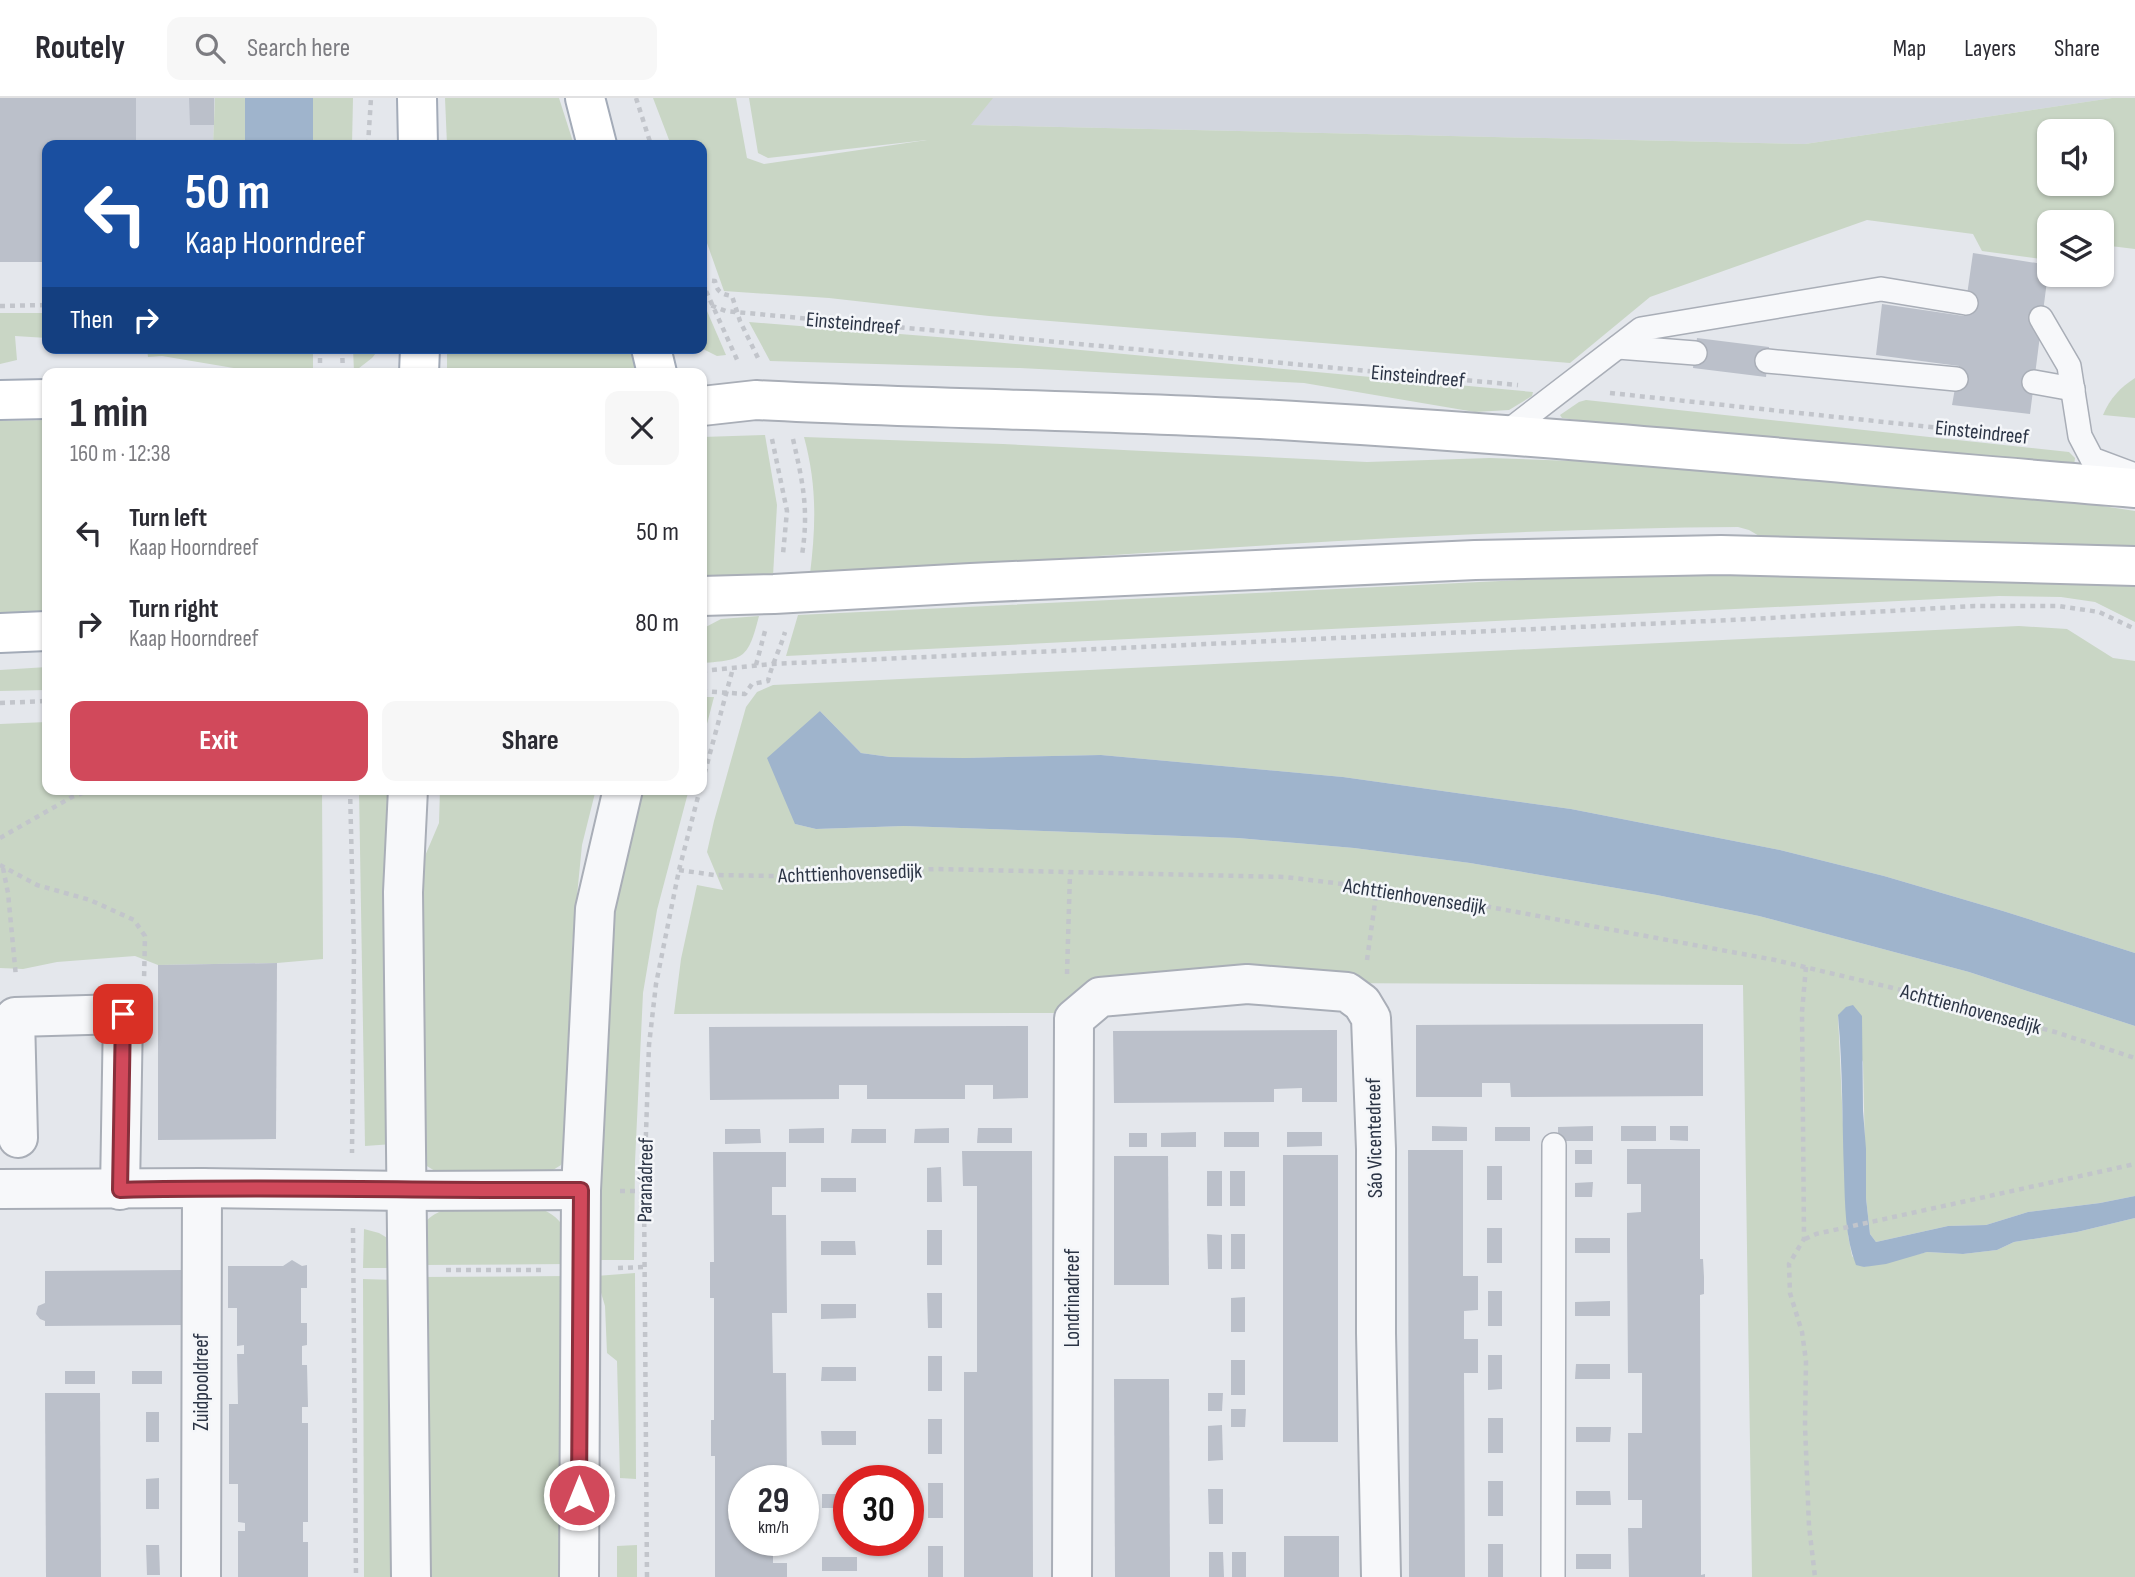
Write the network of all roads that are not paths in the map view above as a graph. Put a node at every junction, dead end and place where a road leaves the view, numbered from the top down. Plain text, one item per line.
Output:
1 (417, 98) edge
2 (585, 98) edge
3 (418, 140) edge
4 (596, 140) edge
5 (1957, 306) dead end
6 (2041, 318) dead end
7 (1618, 347) junction
8 (1695, 352) dead end
9 (1767, 361) dead end
10 (1956, 379) dead end
11 (2034, 382) dead end
12 (2073, 389) junction
13 (42, 398) edge
14 (0, 400) edge
15 (707, 406) edge
16 (1503, 435) junction
17 (2135, 475) edge
18 (2135, 488) edge
19 (2135, 565) edge
20 (707, 596) edge
21 (42, 631) edge
22 (0, 633) edge
23 (408, 795) edge
24 (622, 795) edge
25 (1073, 1019) joint
26 (18, 1138) dead end
27 (1554, 1145) dead end
28 (202, 1188) junction
29 (0, 1189) edge
30 (120, 1190) junction
31 (581, 1190) junction
32 (407, 1191) junction
33 (201, 1577) edge
34 (411, 1577) edge
35 (579, 1577) edge
36 (1072, 1577) edge
37 (1381, 1577) edge
38 (1553, 1577) edge

1 - 3 main road
2 - 4 main road
5 - 7 lane
6 - 12 lane
7 - 8 lane
7 - 16 lane
9 - 10 lane
11 - 12 lane
12 - 17 lane
13 - 14 main road
15 - 16 main road, Einsteindreef
16 - 18 main road, Einsteindreef
19 - 20 main road
21 - 22 main road
23 - 32 street
24 - 31 street
25 - 36 street, Londrinadreef
25 - 37 street, Sáo Vicentedreef
26 - 30 street
27 - 38 lane
28 - 30 street
28 - 32 street
28 - 33 street, Zuidpooldreef
29 - 30 street
31 - 32 street
31 - 35 street
32 - 34 street

